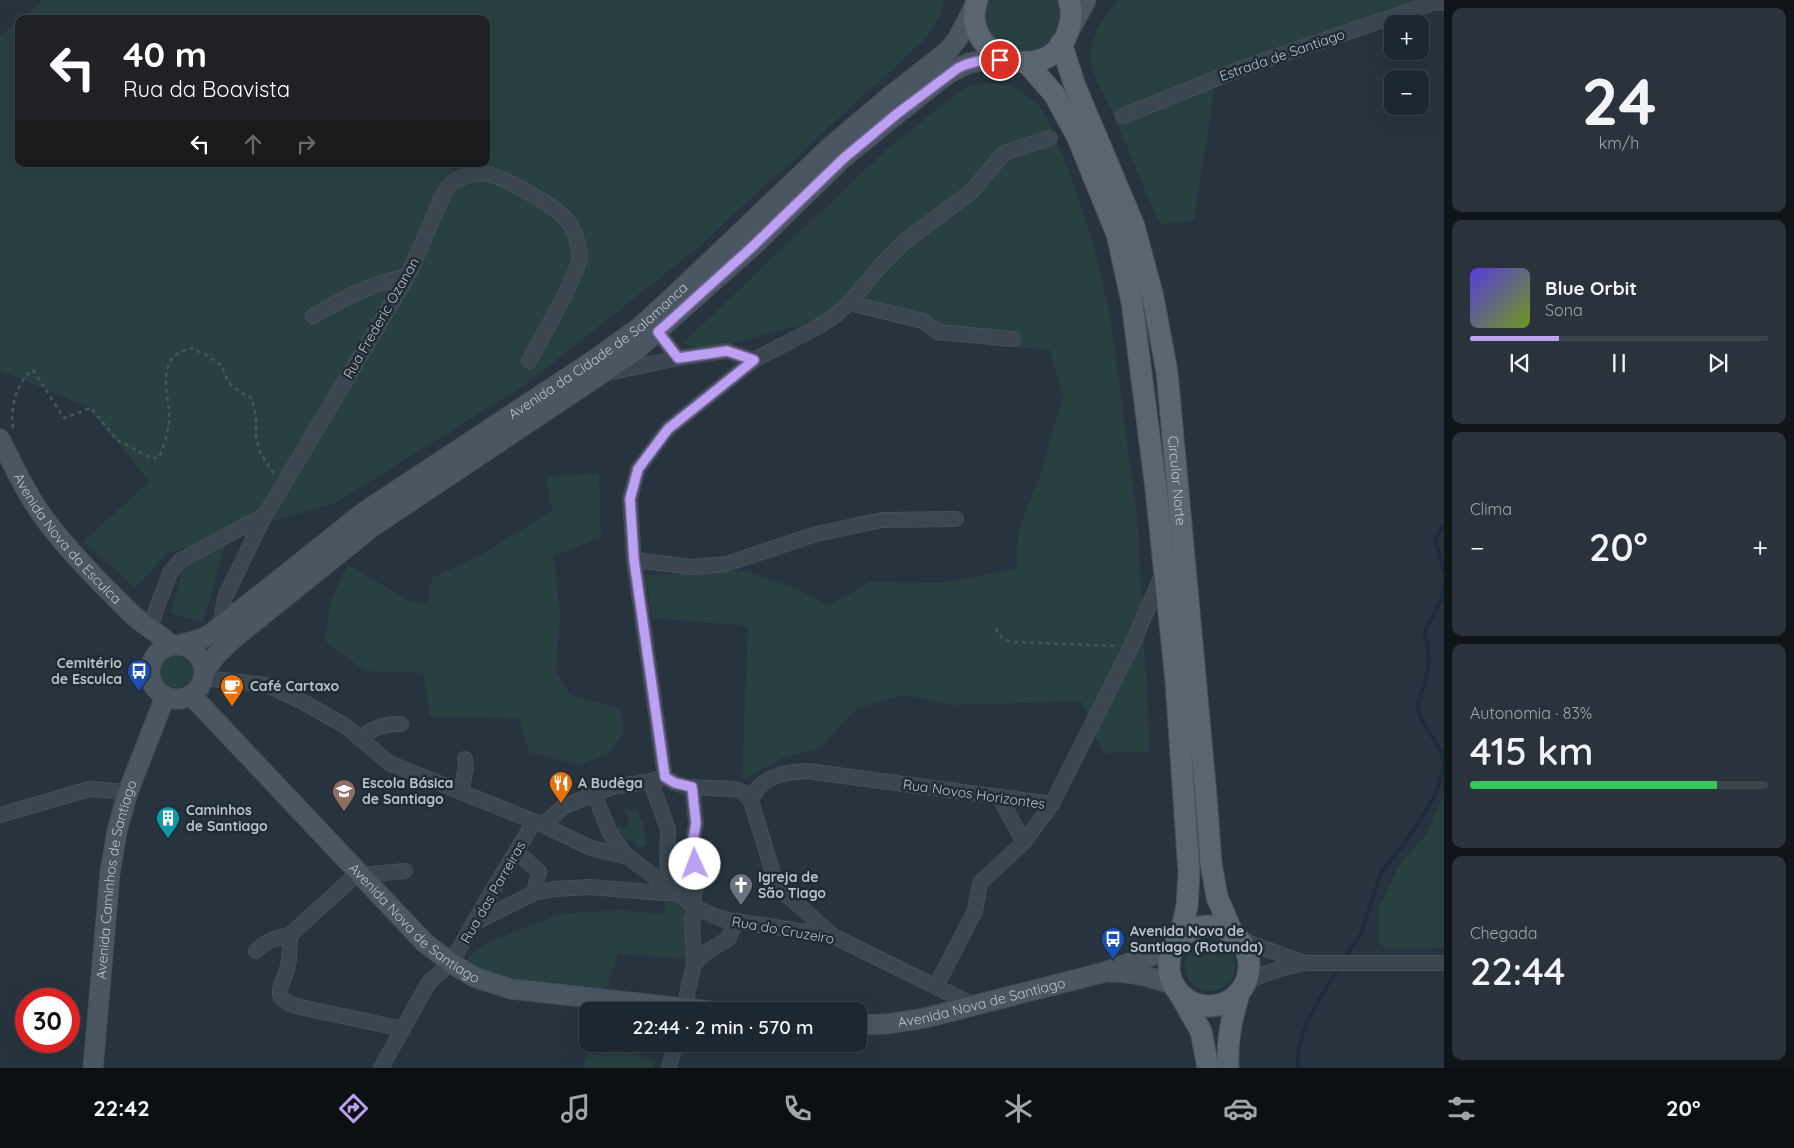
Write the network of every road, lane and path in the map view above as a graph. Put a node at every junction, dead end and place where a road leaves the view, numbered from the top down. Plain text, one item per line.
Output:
1 (1069, 0) edge
2 (1086, 0) edge
3 (976, 3) edge
4 (1444, 3) edge
5 (1063, 41) junction
6 (1018, 62) junction
7 (1123, 116) dead end
8 (1050, 138) dead end
9 (408, 276) junction
10 (849, 303) junction
11 (313, 316) dead end
12 (658, 332) junction
13 (1013, 339) dead end
14 (678, 358) junction
15 (754, 360) junction
16 (529, 362) dead end
17 (602, 374) junction
18 (6, 434) edge
19 (0, 462) edge
20 (18, 473) junction
21 (283, 486) junction
22 (265, 516) junction
23 (956, 519) dead end
24 (634, 560) junction
25 (1165, 570) junction
26 (126, 608) junction
27 (220, 626) junction
28 (149, 628) junction
29 (996, 628) dead end
30 (175, 645) junction
31 (1131, 647) junction
32 (150, 668) junction
33 (204, 674) junction
34 (191, 695) junction
35 (165, 697) junction
36 (400, 724) dead end
37 (360, 738) junction
38 (465, 759) dead end
39 (659, 779) junction
40 (692, 787) junction
41 (128, 792) junction
42 (461, 792) junction
43 (594, 794) junction
44 (999, 797) junction
45 (750, 801) junction
46 (1052, 804) junction
47 (0, 815) edge
48 (539, 823) junction
49 (1024, 842) junction
50 (516, 852) junction
51 (628, 857) junction
52 (405, 872) dead end
53 (360, 873) junction
54 (671, 888) junction
55 (534, 893) junction
56 (694, 906) junction
57 (736, 921) junction
58 (474, 923) junction
59 (290, 934) junction
60 (833, 936) junction
61 (1236, 936) junction
62 (1176, 943) junction
63 (256, 951) dead end
64 (451, 963) junction
65 (1305, 963) junction
66 (1444, 963) edge
67 (694, 964) junction
68 (1105, 972) junction
69 (936, 986) junction
70 (1176, 989) junction
71 (1242, 989) junction
72 (617, 1002) edge
73 (685, 1002) edge
74 (973, 1005) junction
75 (867, 1025) edge
76 (402, 1029) junction
77 (673, 1052) edge
78 (92, 1068) edge
79 (381, 1068) edge
80 (669, 1068) edge
81 (1208, 1068) edge
82 (1228, 1068) edge

1 - 5 main road
2 - 5 street
3 - 6 main road, Circular Norte
3 - 27 street, Avenida da Cidade de Salamanca
4 - 7 street, Estrada de Santiago
5 - 6 main road
5 - 61 main road, Circular Norte
6 - 12 street, Avenida da Cidade de Salamanca
6 - 25 main road, Circular Norte
8 - 10 street
9 - 11 street
9 - 16 street, Rua Frederic Ozanan
9 - 21 street, Rua Frederic Ozanan
10 - 13 street
10 - 15 street
12 - 14 street
12 - 17 street, Avenida da Cidade de Salamanca
14 - 15 street
14 - 17 street
15 - 24 street
17 - 33 street, Avenida da Cidade de Salamanca
18 - 20 street, Avenida Nova da Esculca
18 - 21 path
19 - 20 street
20 - 26 street, Avenida Nova da Esculca
21 - 22 street, Rua Frederic Ozanan
22 - 27 street, Rua Frederic Ozanan
22 - 28 street
23 - 24 street
24 - 39 street
25 - 31 street
25 - 62 main road, Circular Norte
26 - 28 street, Avenida Nova da Esculca
26 - 32 street, Avenida Nova da Esculca
27 - 30 street, Avenida da Cidade de Salamanca
28 - 30 street, Avenida Nova da Esculca
29 - 31 path
30 - 32 street
30 - 33 street
31 - 46 street
32 - 35 street
33 - 34 street
33 - 37 street
34 - 35 street
34 - 53 street, Avenida Nova de Santiago
35 - 41 street, Avenida Caminhos de Santiago
36 - 37 street
37 - 42 street
38 - 42 street
39 - 40 street
39 - 43 street, Rua das Parreiras
39 - 54 street
40 - 45 street
40 - 56 street
41 - 47 street
41 - 78 street, Avenida Caminhos de Santiago
42 - 48 street
43 - 48 street, Rua das Parreiras
43 - 51 street
44 - 45 street, Rua Novos Horizontes
44 - 46 street, Rua Novos Horizontes
44 - 49 street
45 - 60 street
46 - 49 street, Rua Novos Horizontes
48 - 50 street, Rua das Parreiras
48 - 51 street
49 - 69 street, Rua Novos Horizontes
50 - 55 street
50 - 58 street, Rua das Parreiras
51 - 54 street, Rua do Cruzeiro
52 - 53 street
53 - 59 street
53 - 64 street, Avenida Nova de Santiago
54 - 55 street
54 - 56 street, Rua do Cruzeiro
55 - 58 street
56 - 57 street, Rua do Cruzeiro
56 - 67 street
57 - 60 street, Rua do Cruzeiro
57 - 67 street
58 - 64 street, Rua das Parreiras
59 - 63 street
59 - 76 street
60 - 69 street, Rua do Cruzeiro
61 - 62 main road
61 - 65 street
61 - 71 main road
62 - 68 street, Avenida Nova de Santiago
62 - 70 main road
64 - 72 street, Avenida Nova de Santiago
64 - 76 street, Rua das Parreiras
65 - 66 street
65 - 71 street
67 - 73 street
68 - 70 street, Avenida Nova de Santiago
68 - 74 street, Avenida Nova de Santiago
69 - 74 street, Rua do Cruzeiro
70 - 71 main road
70 - 81 main road
71 - 82 main road
74 - 75 street, Avenida Nova de Santiago
76 - 79 street, Rua das Parreiras
77 - 80 street

